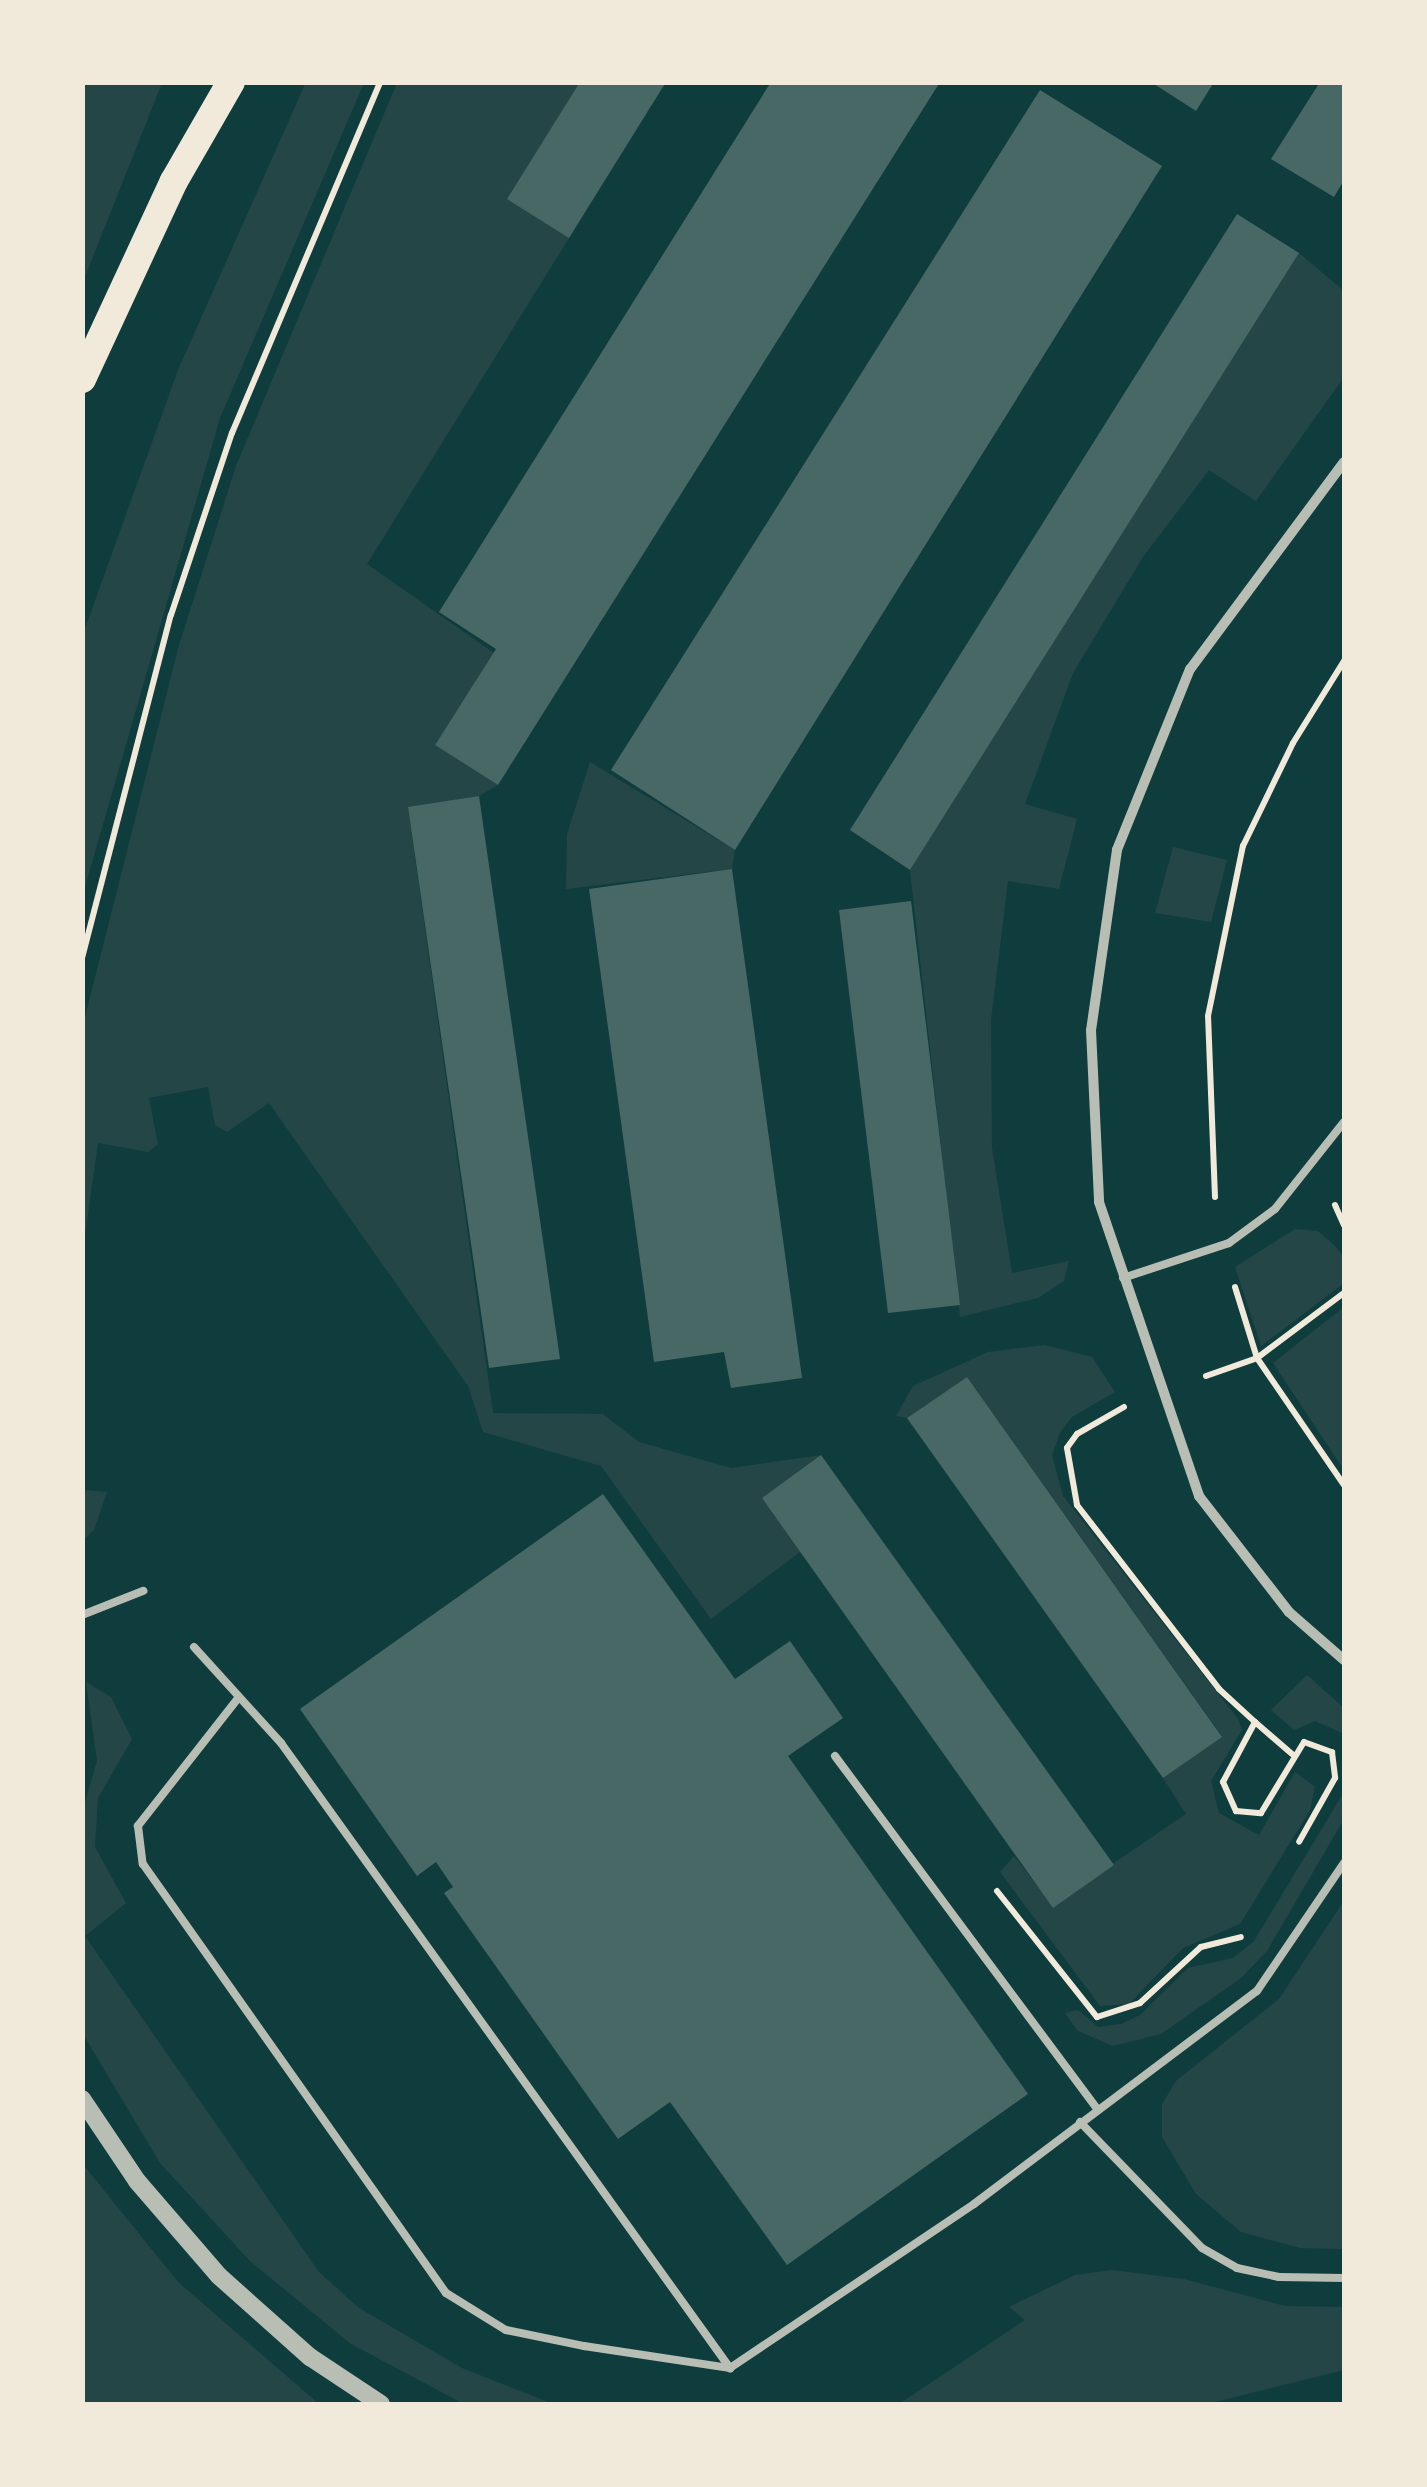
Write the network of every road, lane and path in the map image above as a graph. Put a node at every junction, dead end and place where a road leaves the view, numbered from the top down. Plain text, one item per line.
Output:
1 (231, 82) edge
2 (380, 82) edge
3 (82, 378) edge
4 (1344, 462) edge
5 (1344, 661) edge
6 (82, 958) edge
7 (1344, 1122) edge
8 (1222, 1246) junction
9 (1123, 1278) junction
10 (1344, 1292) edge
11 (1258, 1358) junction
12 (1161, 1392) junction
13 (1344, 1485) edge
14 (144, 1591) dead end
15 (82, 1615) edge
16 (194, 1648) dead end
17 (1344, 1660) edge
18 (239, 1696) junction
19 (1255, 1722) junction
20 (1293, 1754) junction
21 (835, 1756) dead end
22 (1296, 1848) dead end
23 (1344, 1863) edge
24 (998, 1891) dead end
25 (1252, 1922) dead end
26 (82, 2099) edge
27 (1097, 2109) junction
28 (1080, 2122) junction
29 (1344, 2278) edge
30 (730, 2368) junction
31 (381, 2404) edge

1 - 3 highway
2 - 6 path
4 - 9 street
5 - 8 path
7 - 8 lane
8 - 9 lane
8 - 11 path
9 - 12 street
10 - 11 path
11 - 12 path
11 - 13 path
12 - 17 street
12 - 19 path
14 - 15 lane
16 - 18 lane
18 - 30 lane
18 - 30 lane
19 - 20 path
19 - 20 path
20 - 22 path
21 - 27 lane
23 - 27 lane
24 - 25 path
26 - 31 street
27 - 28 lane
28 - 29 lane
28 - 30 lane

